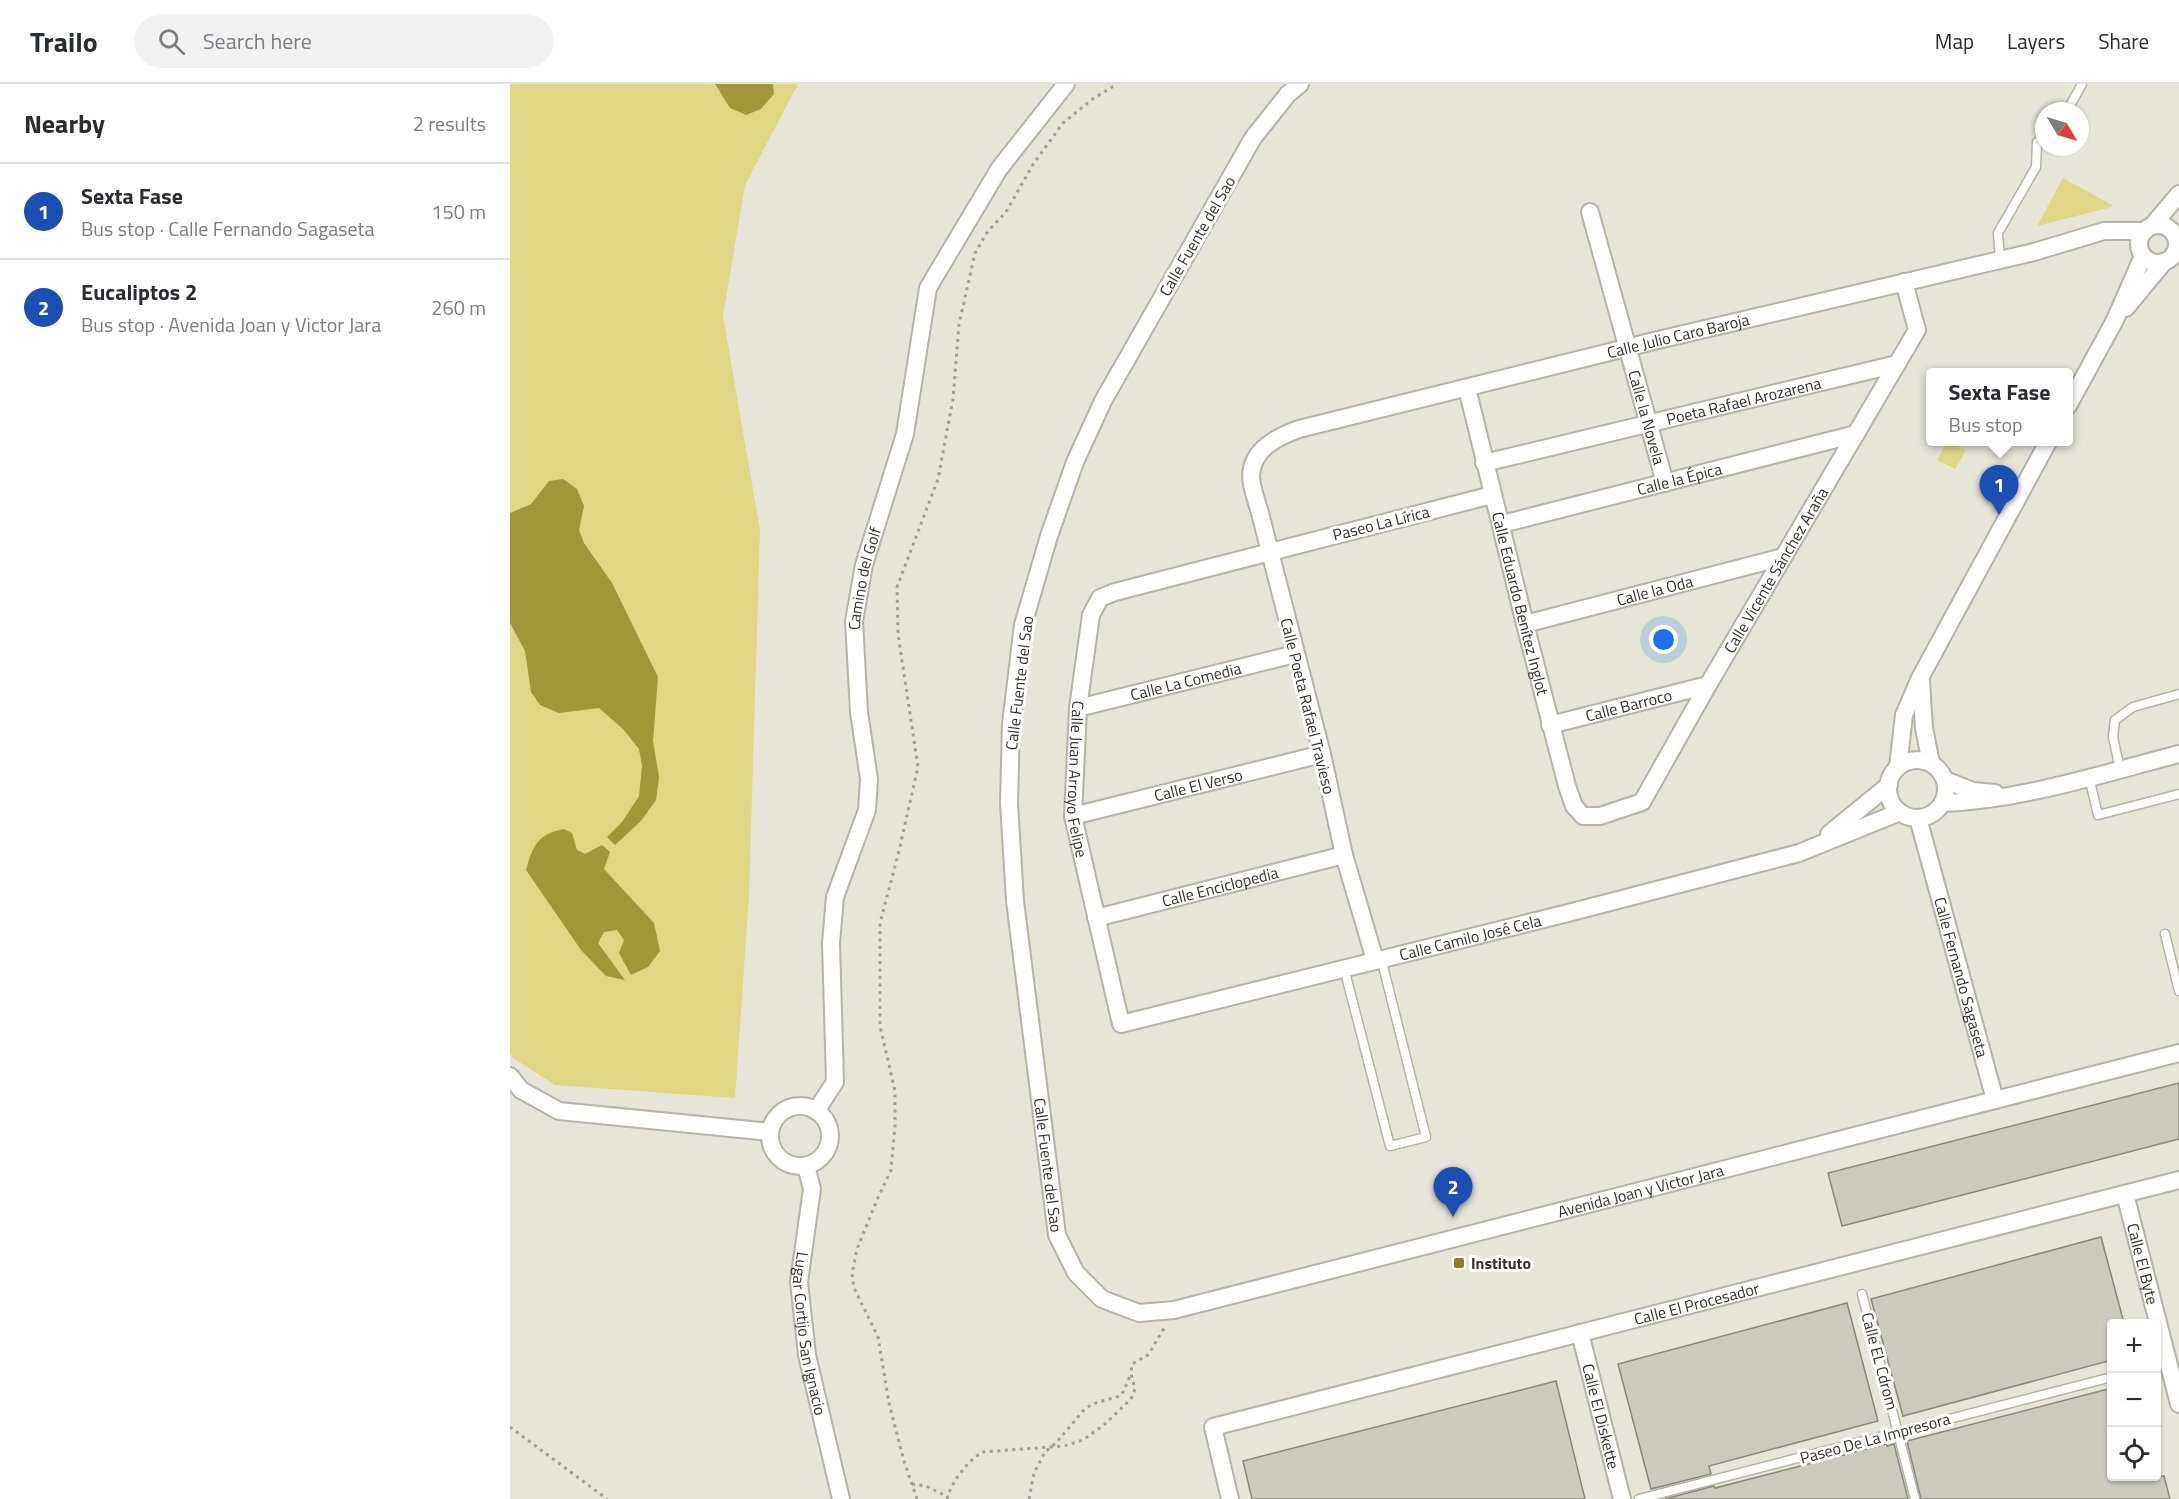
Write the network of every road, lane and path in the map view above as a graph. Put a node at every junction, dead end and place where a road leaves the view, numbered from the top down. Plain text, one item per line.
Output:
1 (1066, 84) edge
2 (1117, 84) edge
3 (1300, 84) edge
4 (2082, 84) edge
5 (2072, 102) edge
6 (2036, 156) edge
7 (2179, 194) edge
8 (1590, 212) dead end
9 (2149, 229) junction
10 (2104, 231) junction
11 (2178, 238) edge
12 (2141, 252) junction
13 (2000, 260) junction
14 (2164, 262) junction
15 (1904, 282) junction
16 (2114, 322) junction
17 (1628, 348) junction
18 (1897, 363) junction
19 (1467, 388) junction
20 (2073, 397) edge
21 (1648, 423) junction
22 (1856, 434) junction
23 (2045, 446) edge
24 (1258, 453) joint
25 (1484, 463) junction
26 (1665, 483) junction
27 (1492, 495) junction
28 (1502, 524) junction
29 (1269, 552) junction
30 (1783, 557) junction
31 (1525, 624) junction
32 (1295, 654) junction
33 (1920, 678) junction
34 (1708, 685) junction
35 (2179, 694) edge
36 (1078, 708) junction
37 (1550, 725) junction
38 (1322, 754) junction
39 (2179, 754) edge
40 (1931, 763) junction
41 (1899, 767) junction
42 (2120, 769) junction
43 (2089, 777) junction
44 (1945, 780) junction
45 (1889, 785) junction
46 (2179, 794) edge
47 (2019, 795) junction
48 (1940, 807) junction
49 (1900, 812) junction
50 (1073, 816) junction
51 (1583, 816) joint
52 (1918, 818) junction
53 (1816, 844) junction
54 (1929, 853) junction
55 (1344, 855) junction
56 (1096, 918) junction
57 (2165, 934) dead end
58 (1378, 959) junction
59 (1344, 968) junction
60 (2179, 991) edge
61 (1121, 1024) joint
62 (2179, 1053) edge
63 (510, 1076) edge
64 (1995, 1100) junction
65 (816, 1111) junction
66 (770, 1132) junction
67 (806, 1166) junction
68 (2179, 1180) edge
69 (2125, 1194) junction
70 (1862, 1294) dead end
71 (1102, 1299) joint
72 (1174, 1310) junction
73 (1580, 1333) junction
74 (2162, 1363) edge
75 (1131, 1374) junction
76 (2107, 1378) edge
77 (2179, 1404) edge
78 (510, 1427) edge
79 (1899, 1432) junction
80 (1052, 1446) junction
81 (912, 1484) junction
82 (948, 1498) edge
83 (607, 1499) edge
84 (841, 1499) edge
85 (917, 1499) edge
86 (1029, 1499) edge
87 (1230, 1499) edge
88 (1622, 1499) edge
89 (1639, 1499) edge
90 (1915, 1499) edge

1 - 65 street, Camino del Golf
2 - 81 path
3 - 71 street, Calle Fuente del Sao
4 - 5 lane
6 - 13 lane
7 - 9 street
8 - 17 street, Calle la Novela
9 - 10 street, Calle Julio Caro Baroja
9 - 11 street
9 - 12 street
10 - 12 street
10 - 13 street, Calle Julio Caro Baroja
11 - 14 street
12 - 14 street
12 - 16 street
13 - 15 street, Calle Julio Caro Baroja
14 - 16 street
15 - 17 street, Calle Julio Caro Baroja
15 - 18 street, Calle Vicente Sánchez Araña
16 - 20 street
17 - 19 street, Calle Julio Caro Baroja
17 - 21 street, Calle la Novela
18 - 21 street, Poeta Rafael Arozarena
18 - 22 street, Calle Vicente Sánchez Araña
19 - 24 street, Calle Julio Caro Baroja
19 - 25 street, Calle Eduardo Benítez Inglot
21 - 25 street, Poeta Rafael Arozarena
21 - 26 street, Calle la Novela
22 - 26 street, Calle la Épica
22 - 30 street, Calle Vicente Sánchez Araña
23 - 33 street
24 - 29 street, Calle Poeta Rafael Travieso
25 - 27 street, Calle Eduardo Benítez Inglot
26 - 28 street, Calle la Épica
27 - 28 street, Calle Eduardo Benítez Inglot
27 - 29 street, Paseo La Lírica
28 - 31 street, Calle Eduardo Benítez Inglot
29 - 32 street, Calle Poeta Rafael Travieso
29 - 36 street, Calle Juan Arroyo Felipe
30 - 31 street, Calle la Oda
30 - 34 street, Calle Vicente Sánchez Araña
31 - 37 street, Calle Eduardo Benítez Inglot
32 - 36 street, Calle La Comedia
32 - 38 street, Calle Poeta Rafael Travieso
33 - 40 street
33 - 41 street
34 - 37 street, Calle Barroco
34 - 51 street, Calle Vicente Sánchez Araña
35 - 42 lane
36 - 50 street, Calle Juan Arroyo Felipe
37 - 51 street, Calle Eduardo Benítez Inglot
38 - 50 street, Calle El Verso
38 - 55 street, Calle Poeta Rafael Travieso
39 - 42 street
40 - 41 street
40 - 44 street
41 - 45 street
42 - 43 street
43 - 46 lane
43 - 47 street
44 - 47 street
44 - 48 street
45 - 49 street
45 - 53 street, Calle Camilo José Cela
47 - 48 street
48 - 52 street
48 - 54 street, Calle Fernando Sagaseta
49 - 52 street
49 - 53 street, Calle Camilo José Cela
50 - 56 street, Calle Juan Arroyo Felipe
52 - 54 street, Calle Fernando Sagaseta
53 - 58 street, Calle Camilo José Cela
54 - 64 street, Calle Fernando Sagaseta
55 - 56 street, Calle Enciclopedia
55 - 58 street, Calle Poeta Rafael Travieso
56 - 61 street, Calle Juan Arroyo Felipe
57 - 60 lane
58 - 59 street, Calle Camilo José Cela
58 - 59 lane
59 - 61 street, Calle Camilo José Cela
62 - 64 street, Avenida Joan y Victor Jara
63 - 66 street
64 - 72 street, Avenida Joan y Victor Jara
65 - 66 street
65 - 67 street
66 - 67 street
67 - 84 street, Lugar Cortijo San Ignacio
68 - 69 street, Calle El Procesador
69 - 73 street, Calle El Procesador
69 - 74 street, Calle El Byte
70 - 79 lane, Calle EL Cdrom
71 - 72 street, Avenida Joan y Victor Jara
72 - 75 path
73 - 87 street, Calle El Procesador
73 - 88 street, Calle El Diskette
74 - 77 street, Calle El Byte
75 - 80 path
75 - 80 path
76 - 79 lane, Paseo De La Impresora
78 - 83 path
79 - 89 lane, Paseo De La Impresora
79 - 90 lane, Calle EL Cdrom
80 - 82 path
80 - 86 path
81 - 82 path
81 - 85 path

